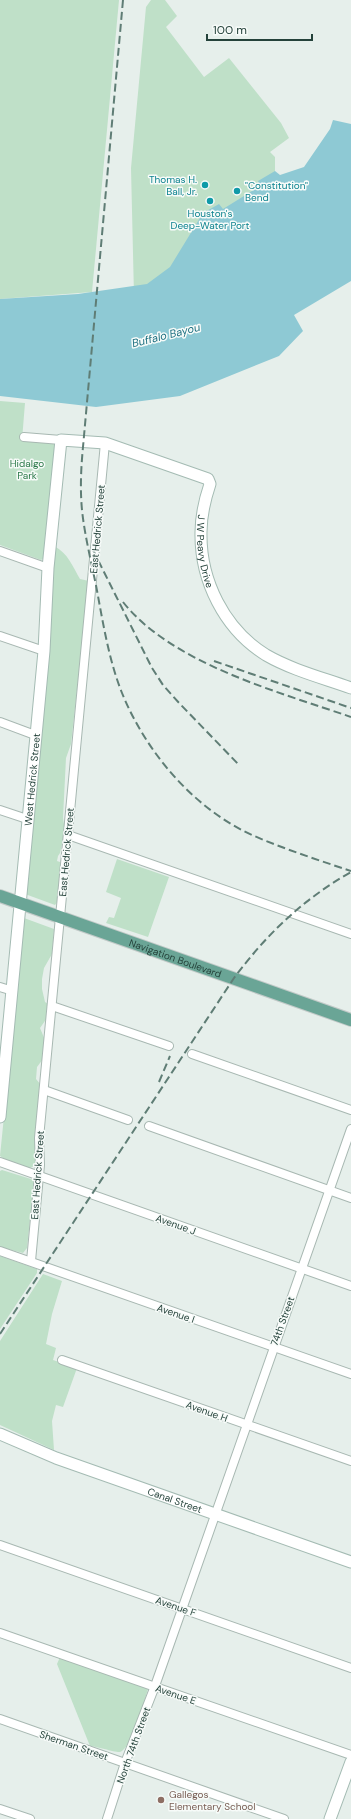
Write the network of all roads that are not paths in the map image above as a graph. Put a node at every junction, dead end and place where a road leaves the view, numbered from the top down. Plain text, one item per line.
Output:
1 (24, 437) dead end
2 (61, 440) junction
3 (105, 443) junction
4 (0, 552) edge
5 (48, 568) junction
6 (0, 636) edge
7 (44, 651) junction
8 (351, 688) edge
9 (0, 722) edge
10 (35, 735) junction
11 (0, 810) edge
12 (28, 819) junction
13 (68, 835) junction
14 (0, 896) edge
15 (21, 904) junction
16 (60, 917) junction
17 (351, 934) edge
18 (0, 987) edge
19 (13, 991) junction
20 (52, 1006) junction
21 (351, 1020) edge
22 (169, 1046) dead end
23 (192, 1054) dead end
24 (2, 1075) edge
25 (44, 1090) junction
26 (351, 1110) edge
27 (0, 1118) edge
28 (128, 1120) dead end
29 (149, 1126) dead end
30 (351, 1129) edge
31 (0, 1162) edge
32 (38, 1176) junction
33 (330, 1190) junction
34 (351, 1198) edge
35 (0, 1251) edge
36 (31, 1261) junction
37 (301, 1268) junction
38 (351, 1286) edge
39 (273, 1347) junction
40 (62, 1360) dead end
41 (351, 1374) edge
42 (247, 1426) junction
43 (0, 1434) edge
44 (351, 1461) edge
45 (216, 1514) junction
46 (0, 1545) edge
47 (351, 1562) edge
48 (182, 1608) junction
49 (0, 1633) edge
50 (351, 1668) edge
51 (155, 1686) junction
52 (0, 1719) edge
53 (351, 1755) edge
54 (351, 1762) edge
55 (125, 1763) junction
56 (0, 1809) edge
57 (30, 1819) edge
58 (107, 1819) edge
59 (284, 1819) edge
60 (330, 1819) edge

1 - 2 street, J W Peavy Drive
2 - 3 street, J W Peavy Drive
2 - 5 street, West Hedrick Street
3 - 8 street, J W Peavy Drive
3 - 13 street, East Hedrick Street
4 - 5 street
5 - 7 street, West Hedrick Street
6 - 7 street
7 - 10 street, West Hedrick Street
9 - 10 street
10 - 12 street, West Hedrick Street
11 - 12 street
12 - 15 street, West Hedrick Street
13 - 16 street, East Hedrick Street
13 - 17 street
14 - 15 main road, Navigation Boulevard
15 - 16 main road, Navigation Boulevard
15 - 19 street, West Hedrick Street
16 - 20 street, East Hedrick Street
16 - 21 main road, Navigation Boulevard
18 - 19 street
19 - 24 street, West Hedrick Street
20 - 22 street
20 - 25 street, East Hedrick Street
23 - 26 street
24 - 27 street, West Hedrick Street
25 - 28 street
25 - 32 street, East Hedrick Street
29 - 33 street
30 - 33 street, 74th Street
31 - 32 street, Avenue J
32 - 36 street, East Hedrick Street
32 - 37 street, Avenue J
33 - 34 street
33 - 37 street, 74th Street
35 - 36 street, Avenue I
36 - 39 street, Avenue I
37 - 38 street, Avenue J
37 - 39 street, 74th Street
39 - 41 street, Avenue I
39 - 42 street, 74th Street
40 - 42 street, Avenue H
42 - 44 street, Avenue H
42 - 45 street, 74th Street
43 - 45 street, Canal Street
45 - 47 street, Canal Street
45 - 48 street, North 74th Street
46 - 48 street, Avenue F
48 - 50 street, Avenue F
48 - 51 street, North 74th Street
49 - 51 street, Avenue E
51 - 53 street, Avenue E
51 - 55 street, North 74th Street
52 - 55 street, Sherman Street
54 - 60 street
55 - 58 street, North 74th Street
55 - 59 street, Sherman Street
56 - 57 street

